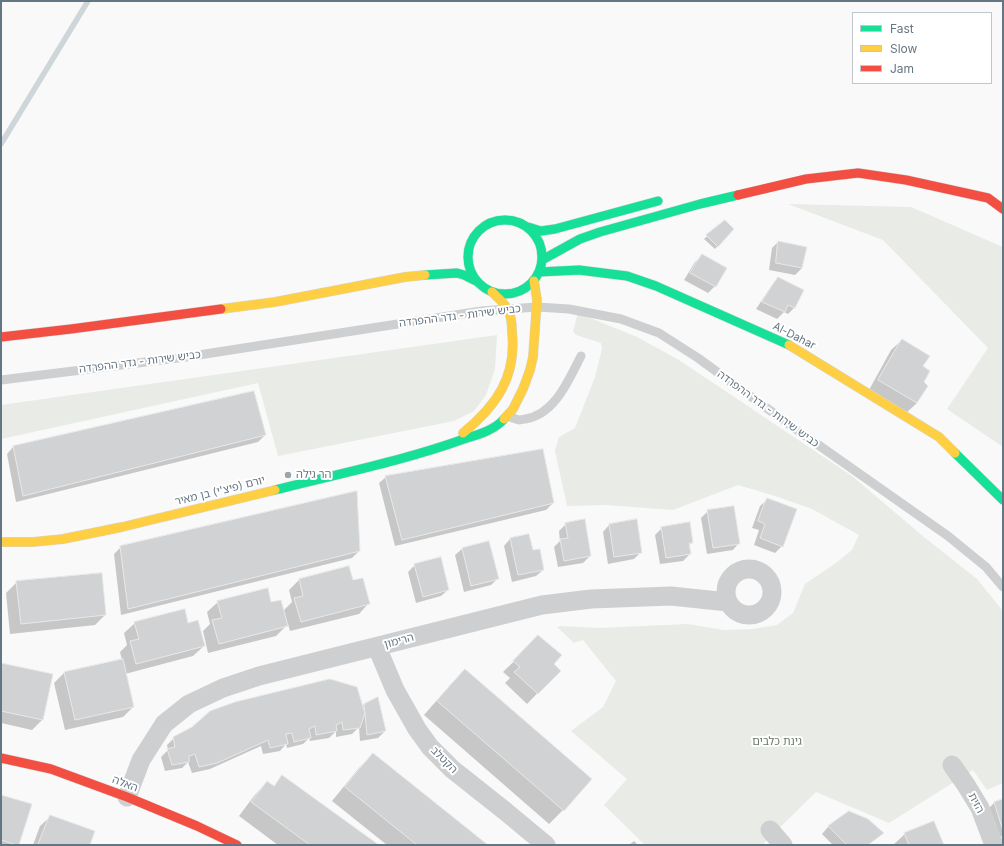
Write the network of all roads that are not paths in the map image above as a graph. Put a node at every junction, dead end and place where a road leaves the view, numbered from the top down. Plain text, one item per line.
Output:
1 (798, 180) junction
2 (731, 187) dead end
3 (666, 199) dead end
4 (1003, 209) edge
5 (528, 227) junction
6 (542, 260) junction
7 (443, 264) dead end
8 (539, 272) junction
9 (405, 277) junction
10 (534, 281) junction
11 (478, 282) junction
12 (492, 292) junction
13 (537, 307) junction
14 (507, 309) junction
15 (1, 337) edge
16 (581, 356) dead end
17 (1, 380) edge
18 (492, 406) junction
19 (507, 416) junction
20 (442, 447) junction
21 (1003, 500) edge
22 (1, 542) edge
23 (1003, 587) edge
24 (728, 602) dead end
25 (377, 647) junction
26 (1, 758) edge
27 (952, 765) dead end
28 (127, 797) junction
29 (770, 830) dead end
30 (236, 845) edge
31 (546, 845) edge
32 (783, 845) edge
33 (994, 845) edge

1 - 2 street
1 - 4 street
1 - 6 street
3 - 5 street
5 - 6 street
5 - 11 street
6 - 8 street
7 - 9 street
8 - 10 street
8 - 21 street, Al-Dahar
9 - 11 street
9 - 15 street
10 - 12 street
10 - 13 street, יורם (פיצ'י) בן מאיר
11 - 12 street
12 - 14 street, יורם (פיצ'י) בן מאיר
13 - 14 lane, כביש שירות - גדר ההפרדה
13 - 19 street, יורם (פיצ'י) בן מאיר
13 - 23 lane, כביש שירות - גדר ההפרדה
14 - 17 lane, כביש שירות - גדר ההפרדה
14 - 18 street, יורם (פיצ'י) בן מאיר
16 - 19 lane
18 - 19 lane
18 - 20 street, יורם (פיצ'י) בן מאיר
19 - 20 street, יורם (פיצ'י) בן מאיר
20 - 22 street, יורם (פיצ'י) בן מאיר
24 - 25 street, הרימון
25 - 28 street, הרימון
25 - 31 street, הקטלב
26 - 28 street, האלה
27 - 33 street, הזית
28 - 30 street, האלה
29 - 32 street

